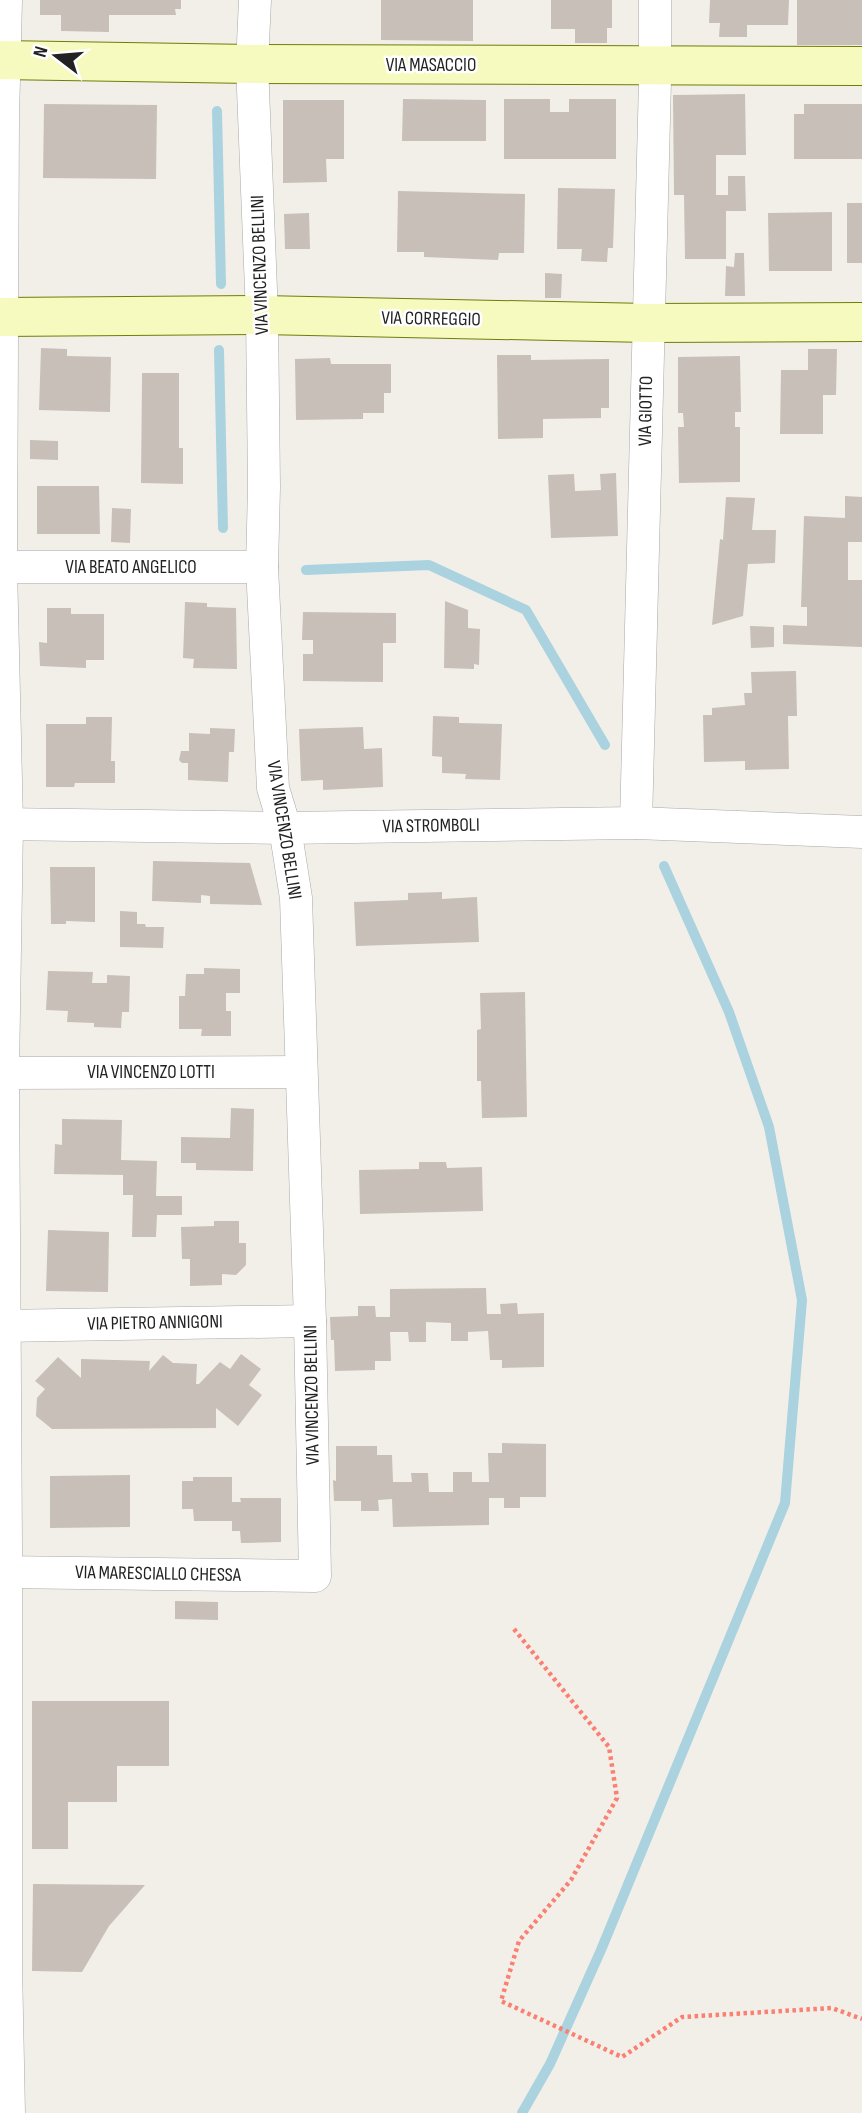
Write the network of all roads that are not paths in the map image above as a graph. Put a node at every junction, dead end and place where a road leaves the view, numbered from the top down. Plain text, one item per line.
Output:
1 (6, 0) edge
2 (255, 0) edge
3 (655, 0) edge
4 (2, 60) edge
5 (252, 64) junction
6 (655, 66) junction
7 (862, 66) edge
8 (262, 315) junction
9 (1, 317) edge
10 (648, 323) junction
11 (862, 323) edge
12 (0, 567) edge
13 (262, 567) junction
14 (636, 823) junction
15 (4, 824) edge
16 (285, 828) junction
17 (862, 832) edge
18 (301, 1072) junction
19 (1, 1073) edge
20 (310, 1321) junction
21 (2, 1326) edge
22 (3, 1572) edge
23 (315, 1576) joint
24 (3, 1995) edge
25 (9, 2113) edge

1 - 4 street
2 - 5 street, VIA VINCENZO BELLINI
3 - 6 street, VIA GIOTTO
4 - 5 street, VIA MASACCIO
4 - 9 street
5 - 6 street, VIA MASACCIO
5 - 8 street, VIA VINCENZO BELLINI
6 - 7 street, VIA MASACCIO
6 - 10 street, VIA GIOTTO
8 - 9 street, VIA CORREGGIO
8 - 10 street, VIA CORREGGIO
8 - 13 street, VIA VINCENZO BELLINI
9 - 12 street
10 - 11 street, VIA CORREGGIO
10 - 14 street, VIA GIOTTO
12 - 13 street, VIA BEATO ANGELICO
12 - 15 street
13 - 16 street, VIA VINCENZO BELLINI
14 - 16 street, VIA STROMBOLI
14 - 17 street, VIA STROMBOLI
15 - 16 street, VIA STROMBOLI
15 - 19 street
16 - 18 street, VIA VINCENZO BELLINI
18 - 19 street, VIA VINCENZO LOTTI
18 - 20 street, VIA VINCENZO BELLINI
19 - 21 street
20 - 21 street, VIA PIETRO ANNIGONI
20 - 23 street, VIA VINCENZO BELLINI
21 - 22 street
22 - 23 street, VIA MARESCIALLO CHESSA
22 - 24 street
24 - 25 street

